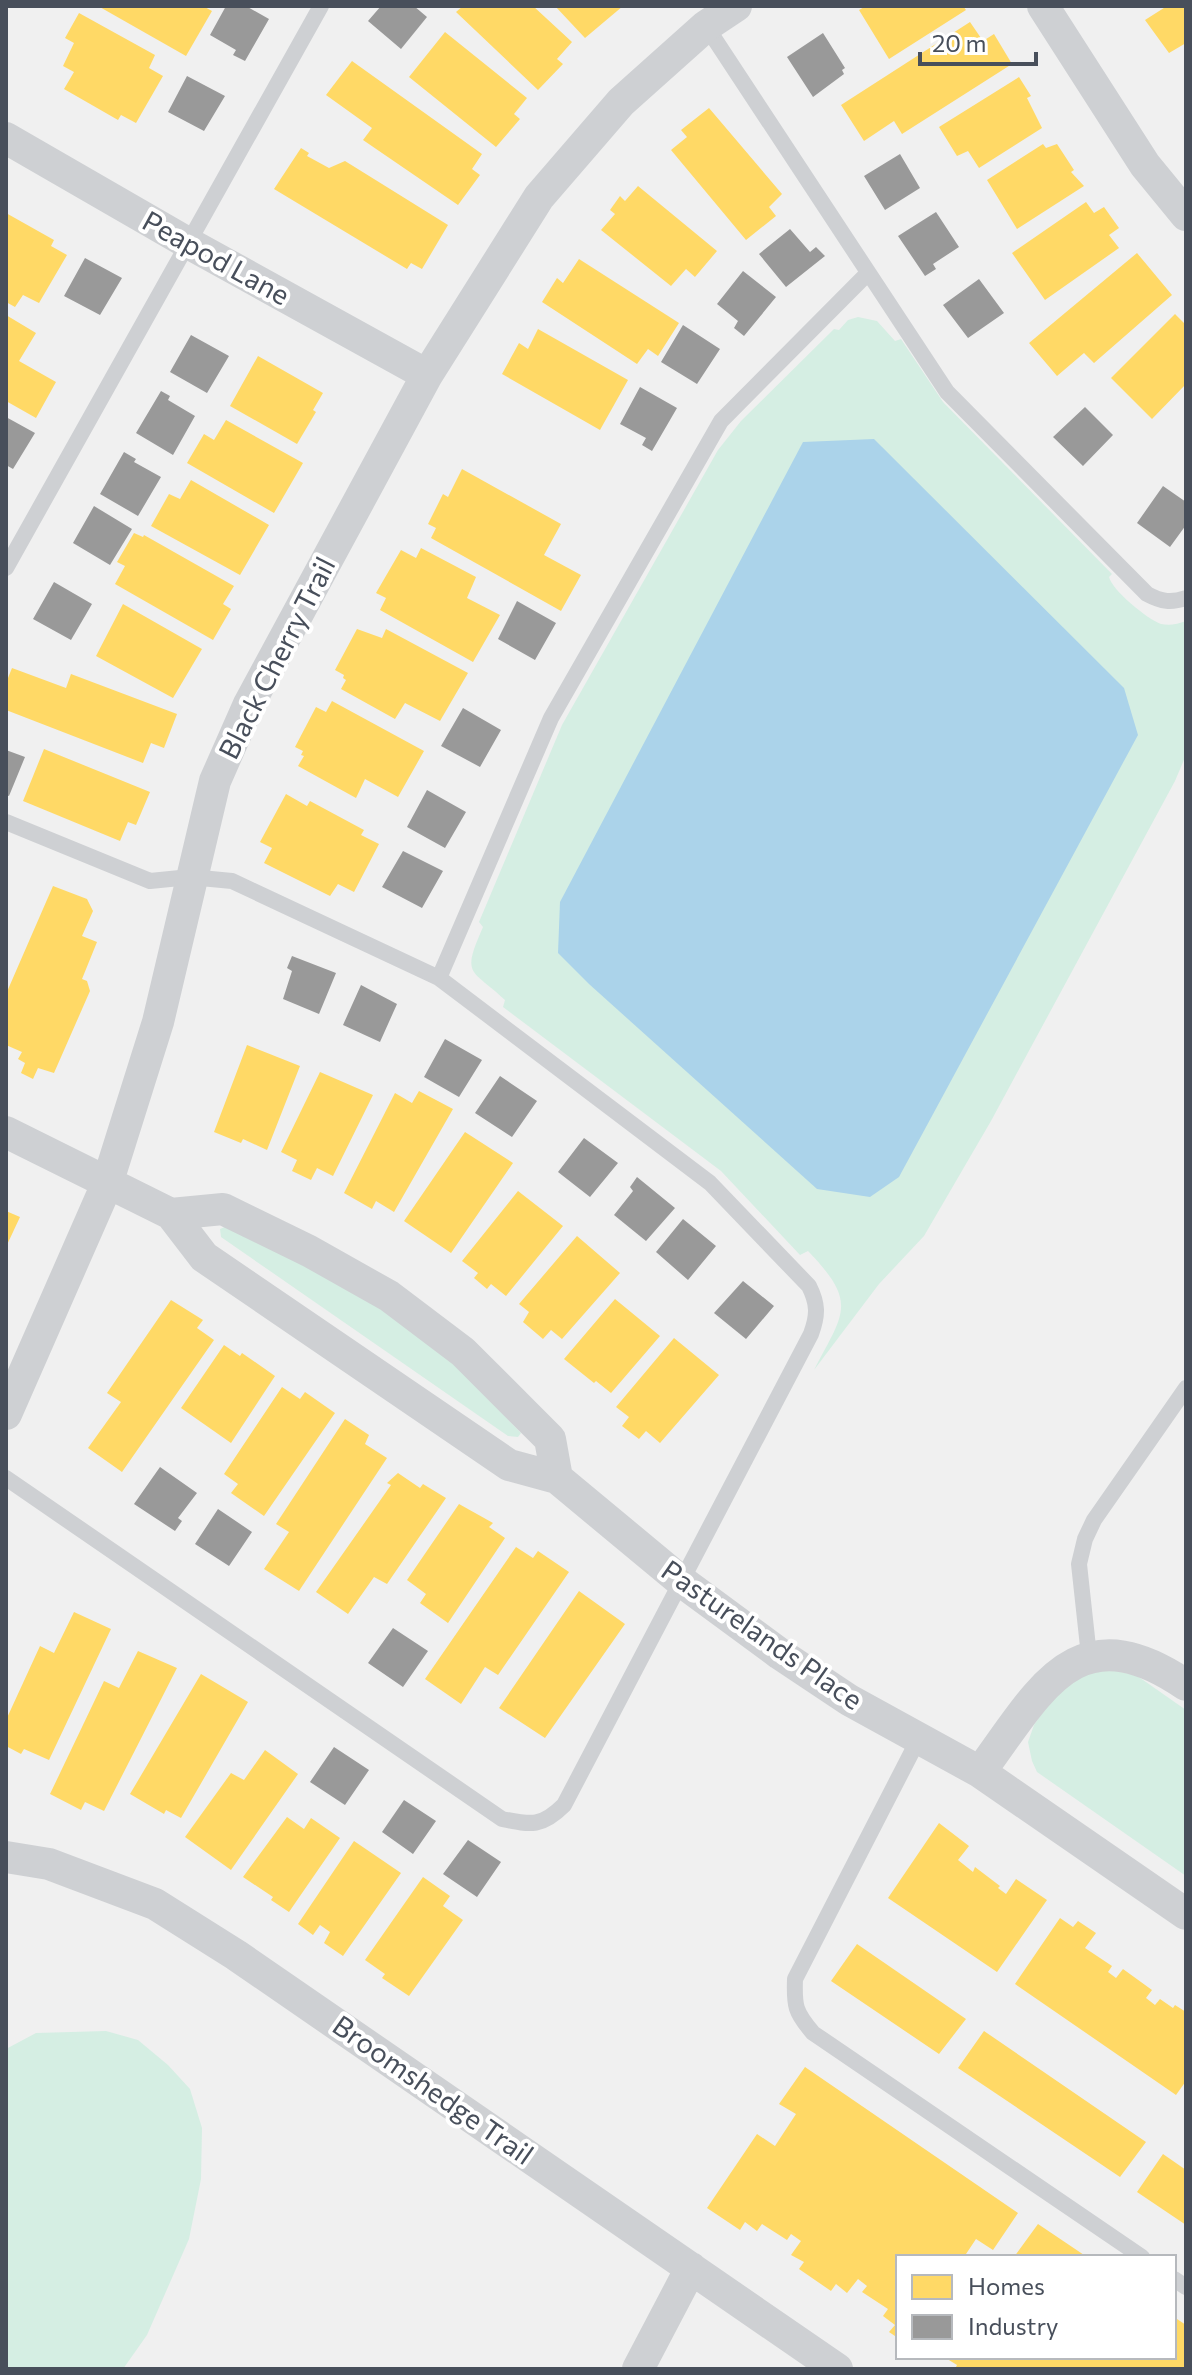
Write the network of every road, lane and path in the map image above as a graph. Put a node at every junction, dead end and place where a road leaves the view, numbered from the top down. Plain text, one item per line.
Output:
1 (321, 6) edge
2 (736, 6) edge
3 (1043, 6) edge
4 (706, 26) junction
5 (6, 138) edge
6 (1186, 215) edge
7 (188, 243) junction
8 (868, 273) junction
9 (427, 375) junction
10 (6, 568) edge
11 (1186, 598) edge
12 (6, 822) edge
13 (190, 877) junction
14 (439, 978) junction
15 (6, 1132) edge
16 (107, 1184) junction
17 (171, 1214) junction
18 (1186, 1388) edge
19 (6, 1414) edge
20 (6, 1478) edge
21 (557, 1478) junction
22 (681, 1581) junction
23 (1089, 1656) junction
24 (1186, 1685) edge
25 (918, 1740) junction
26 (980, 1772) junction
27 (6, 1857) edge
28 (1186, 1914) edge
29 (1139, 2255) edge
30 (691, 2268) junction
31 (638, 2369) edge
32 (837, 2369) edge

1 - 7 lane
2 - 4 street, Black Cherry Trail
3 - 6 street
4 - 8 lane
4 - 9 street, Black Cherry Trail
5 - 7 street, Peapod Lane
7 - 9 street, Peapod Lane
7 - 10 lane
8 - 11 lane
8 - 14 lane
9 - 13 street, Black Cherry Trail
12 - 13 lane
13 - 14 lane
13 - 16 street, Black Cherry Trail
14 - 22 lane
15 - 16 street, Pasturelands Place
16 - 17 street, Pasturelands Place
16 - 19 street, Black Cherry Trail
17 - 21 street, Pasturelands Place
17 - 21 street
18 - 23 lane
20 - 22 lane
21 - 22 street, Pasturelands Place
22 - 25 street, Pasturelands Place
23 - 24 street
23 - 26 street
25 - 26 street, Pasturelands Place
25 - 29 lane
26 - 28 street, Pasturelands Place
27 - 30 street, Broomshedge Trail
30 - 31 street
30 - 32 street, Broomshedge Trail

